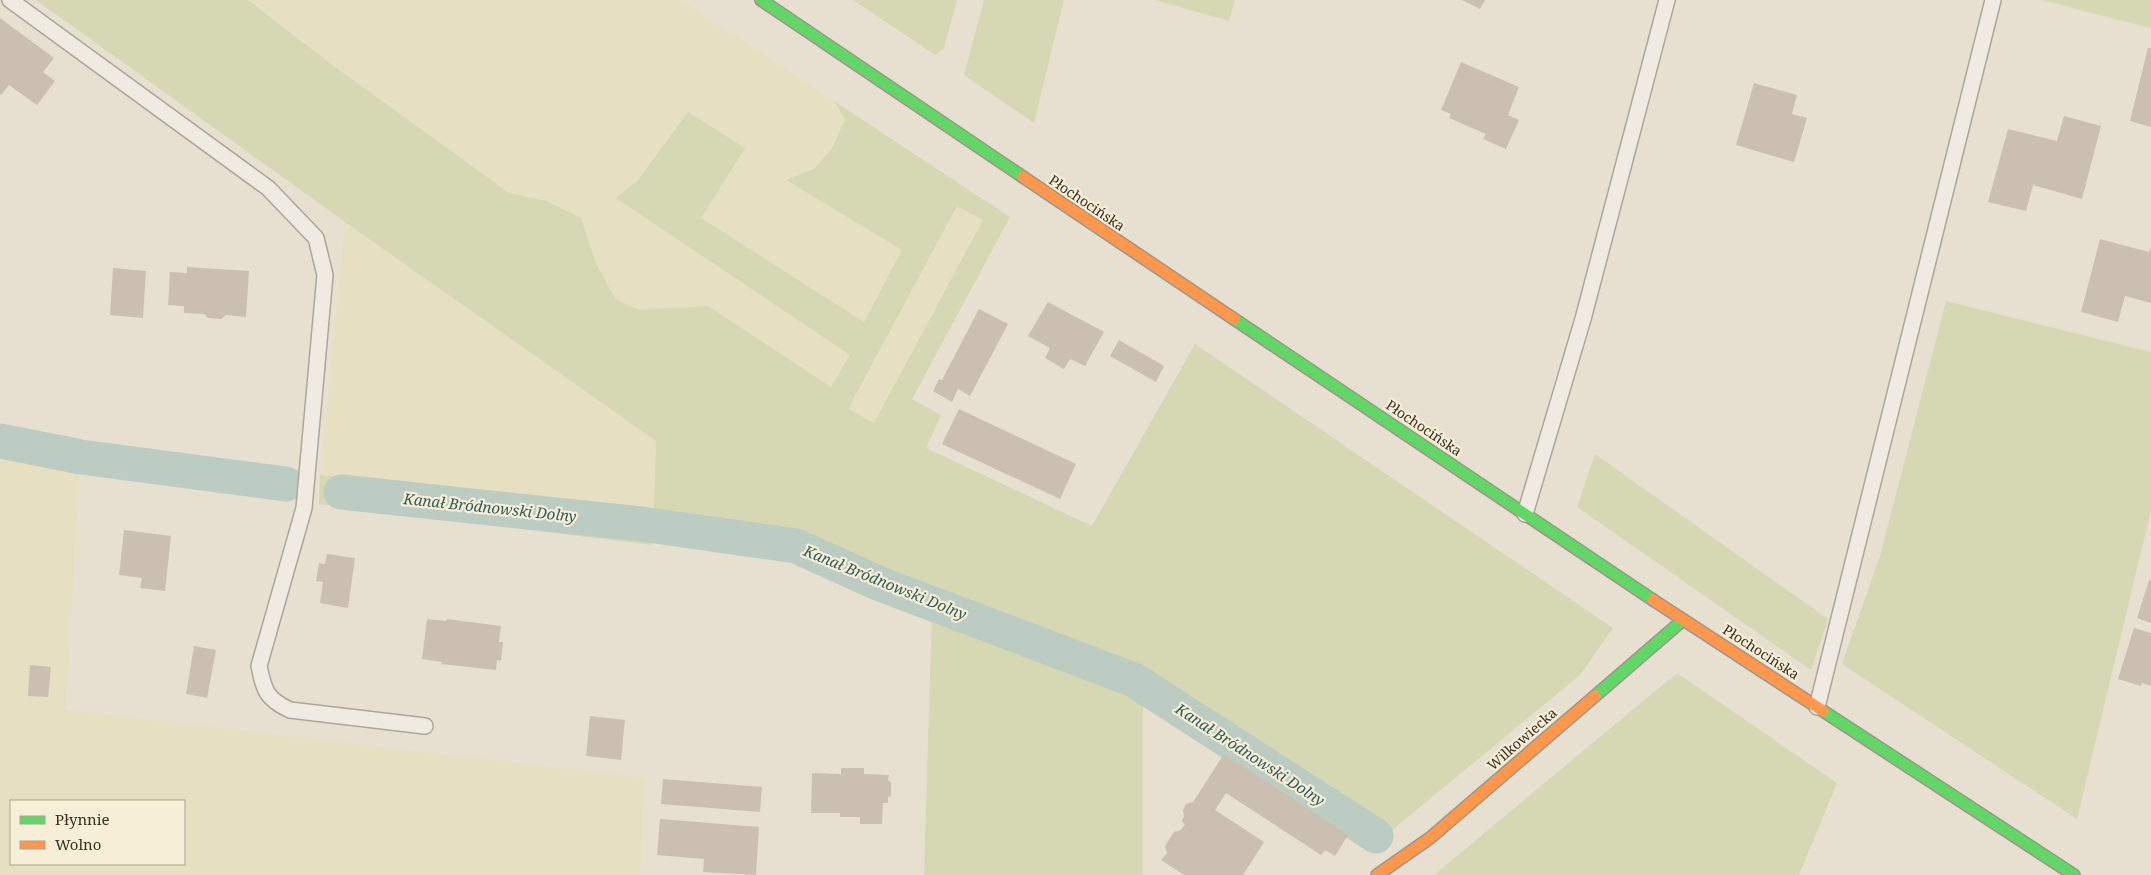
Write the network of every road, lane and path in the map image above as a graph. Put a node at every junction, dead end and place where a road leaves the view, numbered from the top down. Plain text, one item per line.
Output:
1 (10, 0) edge
2 (761, 0) edge
3 (1667, 0) edge
4 (1993, 0) edge
5 (1525, 514) junction
6 (1683, 620) junction
7 (1817, 707) junction
8 (425, 726) dead end
9 (1377, 875) edge
10 (2074, 875) edge

1 - 8 lane
2 - 5 main road, Płochocińska
3 - 5 lane
4 - 7 lane
5 - 6 main road, Płochocińska
6 - 7 main road, Płochocińska
6 - 9 main road, Wilkowiecka
7 - 10 main road, Płochocińska

